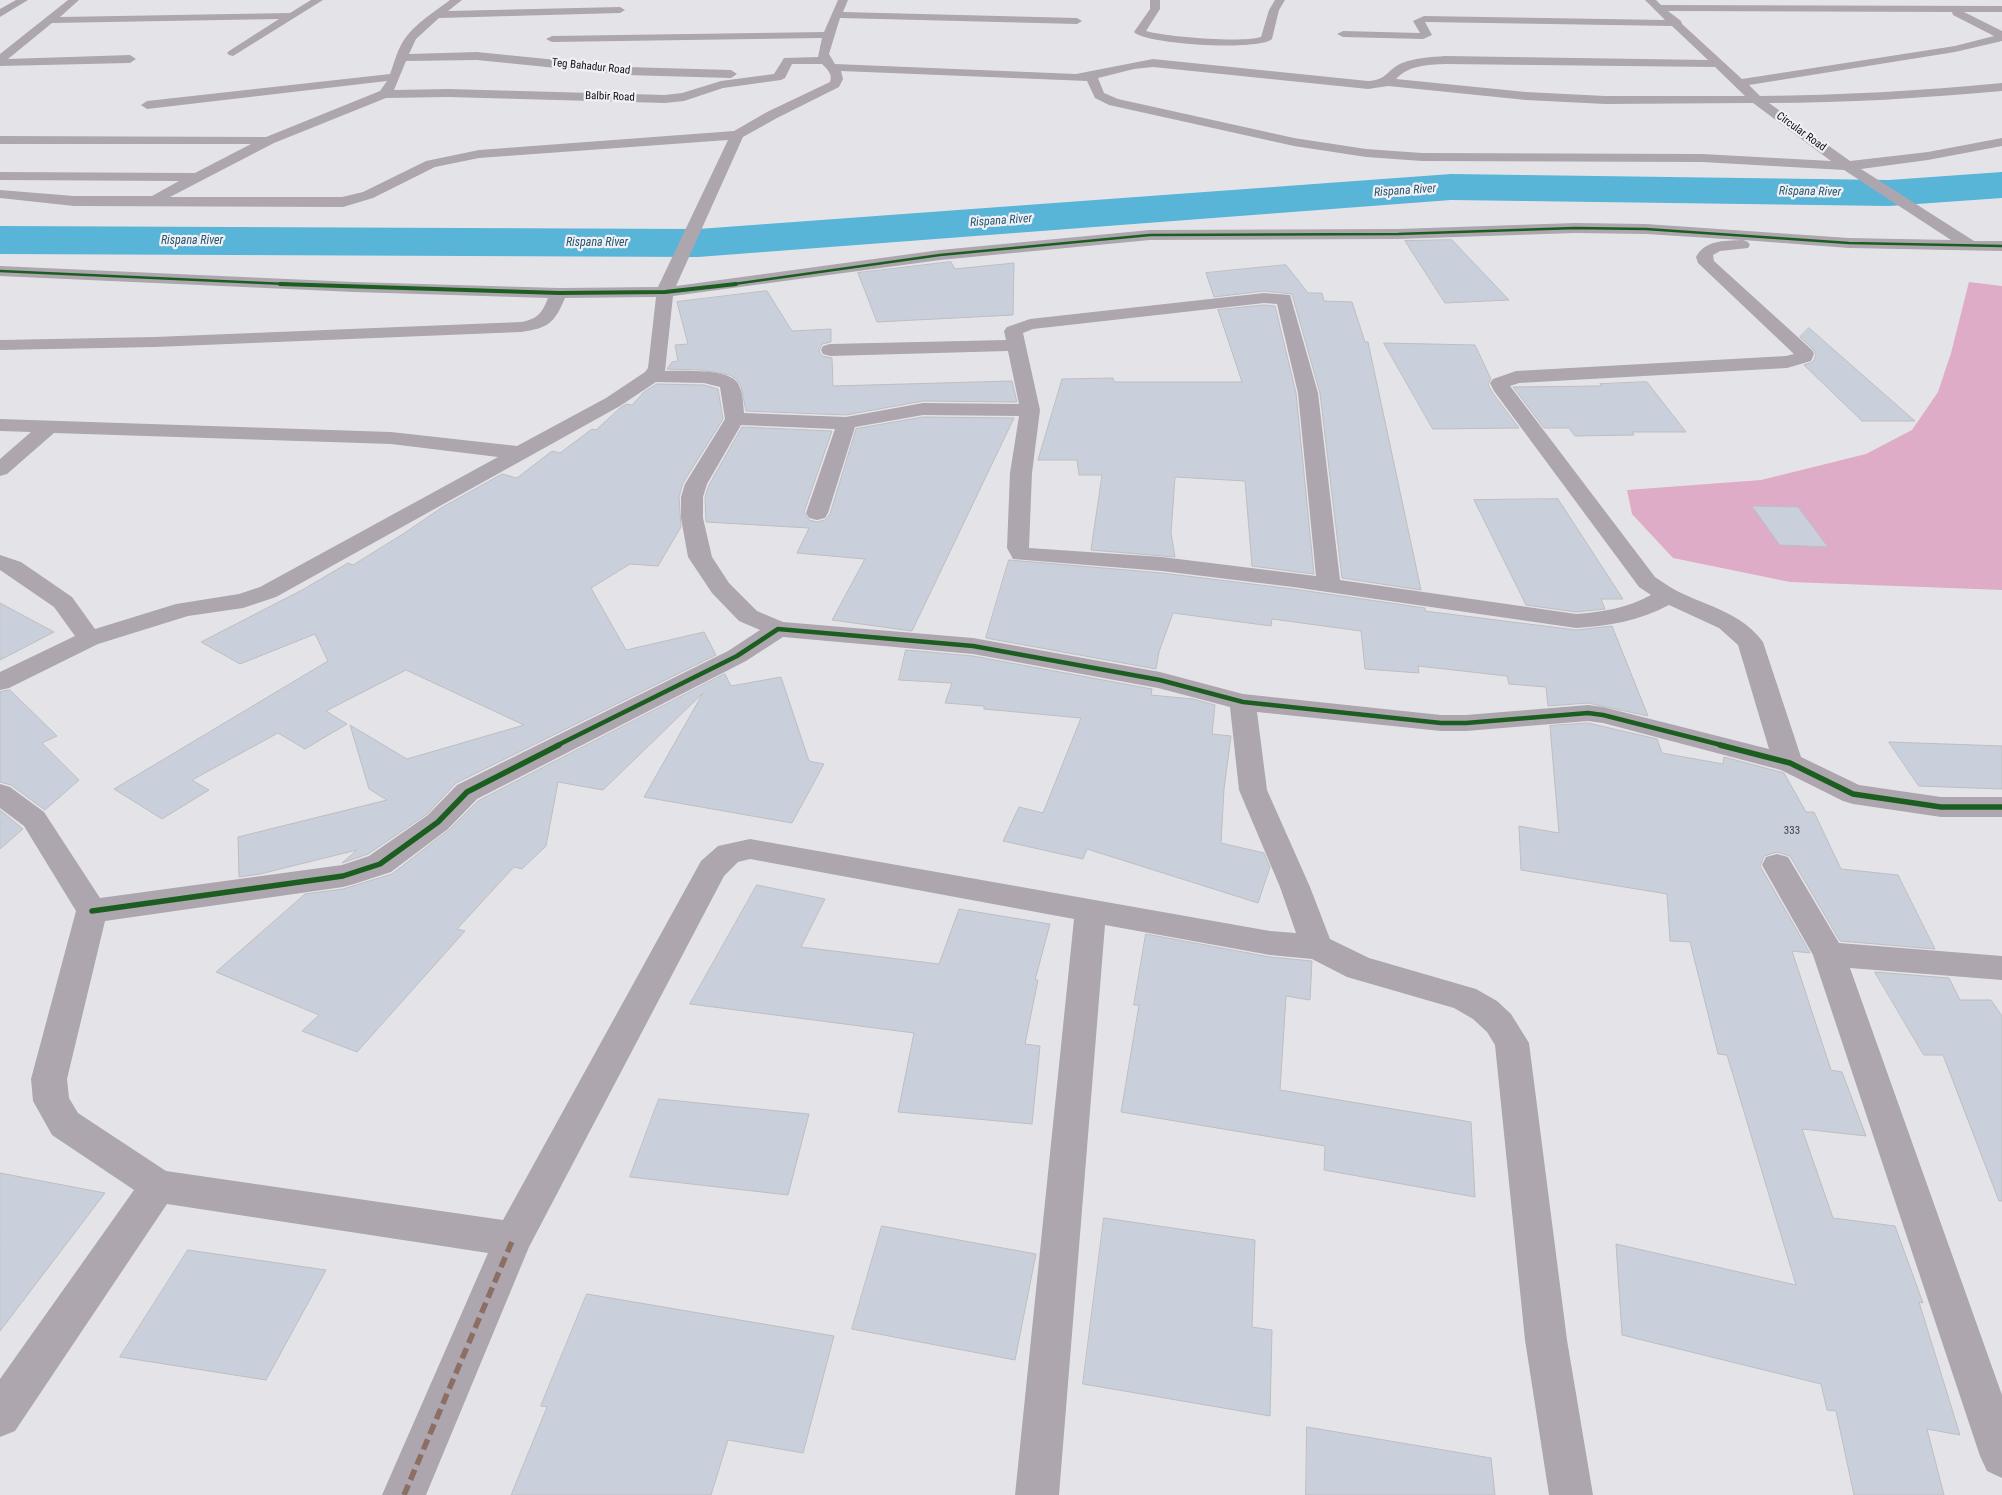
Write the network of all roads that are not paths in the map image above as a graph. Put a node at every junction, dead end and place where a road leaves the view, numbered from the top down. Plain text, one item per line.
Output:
1 (23, 0) edge
2 (74, 0) edge
3 (318, 0) edge
4 (457, 0) edge
5 (843, 0) edge
6 (1156, 0) edge
7 (1280, 0) edge
8 (1655, 4) edge
9 (2002, 9) edge
10 (620, 10) dead end
11 (1950, 10) junction
12 (0, 14) edge
13 (438, 15) junction
14 (291, 16) junction
15 (832, 18) junction
16 (49, 20) junction
17 (1077, 21) dead end
18 (585, 22) dead end
19 (565, 23) dead end
20 (1677, 24) junction
21 (1343, 34) dead end
22 (829, 35) junction
23 (552, 39) dead end
24 (1955, 48) junction
25 (233, 53) dead end
26 (1993, 53) dead end
27 (401, 58) junction
28 (130, 59) dead end
29 (0, 61) edge
30 (828, 63) junction
31 (1720, 64) junction
32 (781, 75) junction
33 (395, 76) junction
34 (1092, 78) junction
35 (1388, 82) junction
36 (1741, 83) junction
37 (2002, 87) edge
38 (384, 94) junction
39 (1758, 101) junction
40 (146, 104) dead end
41 (737, 135) junction
42 (0, 140) edge
43 (269, 140) junction
44 (2002, 142) edge
45 (1847, 166) junction
46 (0, 176) edge
47 (197, 177) junction
48 (0, 194) edge
49 (156, 199) junction
50 (1802, 239) junction
51 (1968, 244) junction
52 (2002, 246) edge
53 (0, 271) edge
54 (666, 288) junction
55 (559, 293) junction
56 (0, 345) edge
57 (1016, 345) junction
58 (830, 350) dead end
59 (652, 376) junction
60 (1030, 410) junction
61 (735, 419) junction
62 (846, 423) junction
63 (0, 425) edge
64 (50, 427) junction
65 (521, 453) junction
66 (0, 470) edge
67 (817, 514) dead end
68 (0, 562) edge
69 (1329, 585) junction
70 (1668, 596) junction
71 (778, 629) junction
72 (88, 639) junction
73 (0, 682) edge
74 (1243, 702) junction
75 (1787, 757) junction
76 (0, 794) edge
77 (2002, 807) edge
78 (1778, 865) dead end
79 (1091, 910) junction
80 (92, 911) junction
81 (1317, 947) junction
82 (1829, 954) junction
83 (2002, 968) edge
84 (158, 1186) junction
85 (513, 1239) junction
86 (0, 1416) edge
87 (2002, 1456) edge
88 (404, 1495) edge
89 (1037, 1495) edge
90 (1571, 1495) edge

1 - 12 street
2 - 16 street
3 - 14 street
4 - 13 street
5 - 15 street
6 - 7 street
8 - 11 street
8 - 20 street, Circular Road
9 - 11 street
10 - 13 street
11 - 24 street
13 - 27 street
14 - 16 street
14 - 25 street
15 - 17 street
15 - 22 street
16 - 29 street
18 - 19 street
20 - 21 street
20 - 31 street, Circular Road
22 - 23 street
22 - 30 street
24 - 26 street
24 - 36 street
27 - 32 street, Teg Bahadur Road
27 - 33 street
28 - 29 street
30 - 32 street, Balbir Road
30 - 34 street
30 - 41 street
31 - 35 street
31 - 36 street, Circular Road
32 - 38 street, Balbir Road
33 - 38 street
33 - 40 street
34 - 35 street
34 - 45 street
35 - 39 street
36 - 39 street, Circular Road
37 - 39 street
38 - 43 street
39 - 45 street, Circular Road
41 - 49 street
41 - 54 street
42 - 43 street
43 - 47 street
44 - 45 street
45 - 51 street, Circular Road
46 - 47 street
47 - 49 street
48 - 49 street
50 - 51 street
50 - 54 street
50 - 70 street
51 - 52 street
53 - 55 street
54 - 55 street
54 - 59 street
55 - 56 street
57 - 58 street
57 - 60 street
57 - 69 street
59 - 61 street
59 - 65 street
60 - 62 street
60 - 69 street
61 - 62 street
61 - 71 street
62 - 67 street
63 - 64 street
64 - 65 street
64 - 66 street
65 - 72 street
68 - 72 street
69 - 70 street
70 - 75 street
71 - 74 street
71 - 80 street
72 - 73 street
74 - 75 street
74 - 81 street
75 - 77 street
76 - 80 street
78 - 82 street
79 - 81 street
79 - 85 street
79 - 89 street
80 - 84 street
81 - 90 street
82 - 83 street
82 - 87 street
84 - 85 street
84 - 86 street
85 - 88 street

